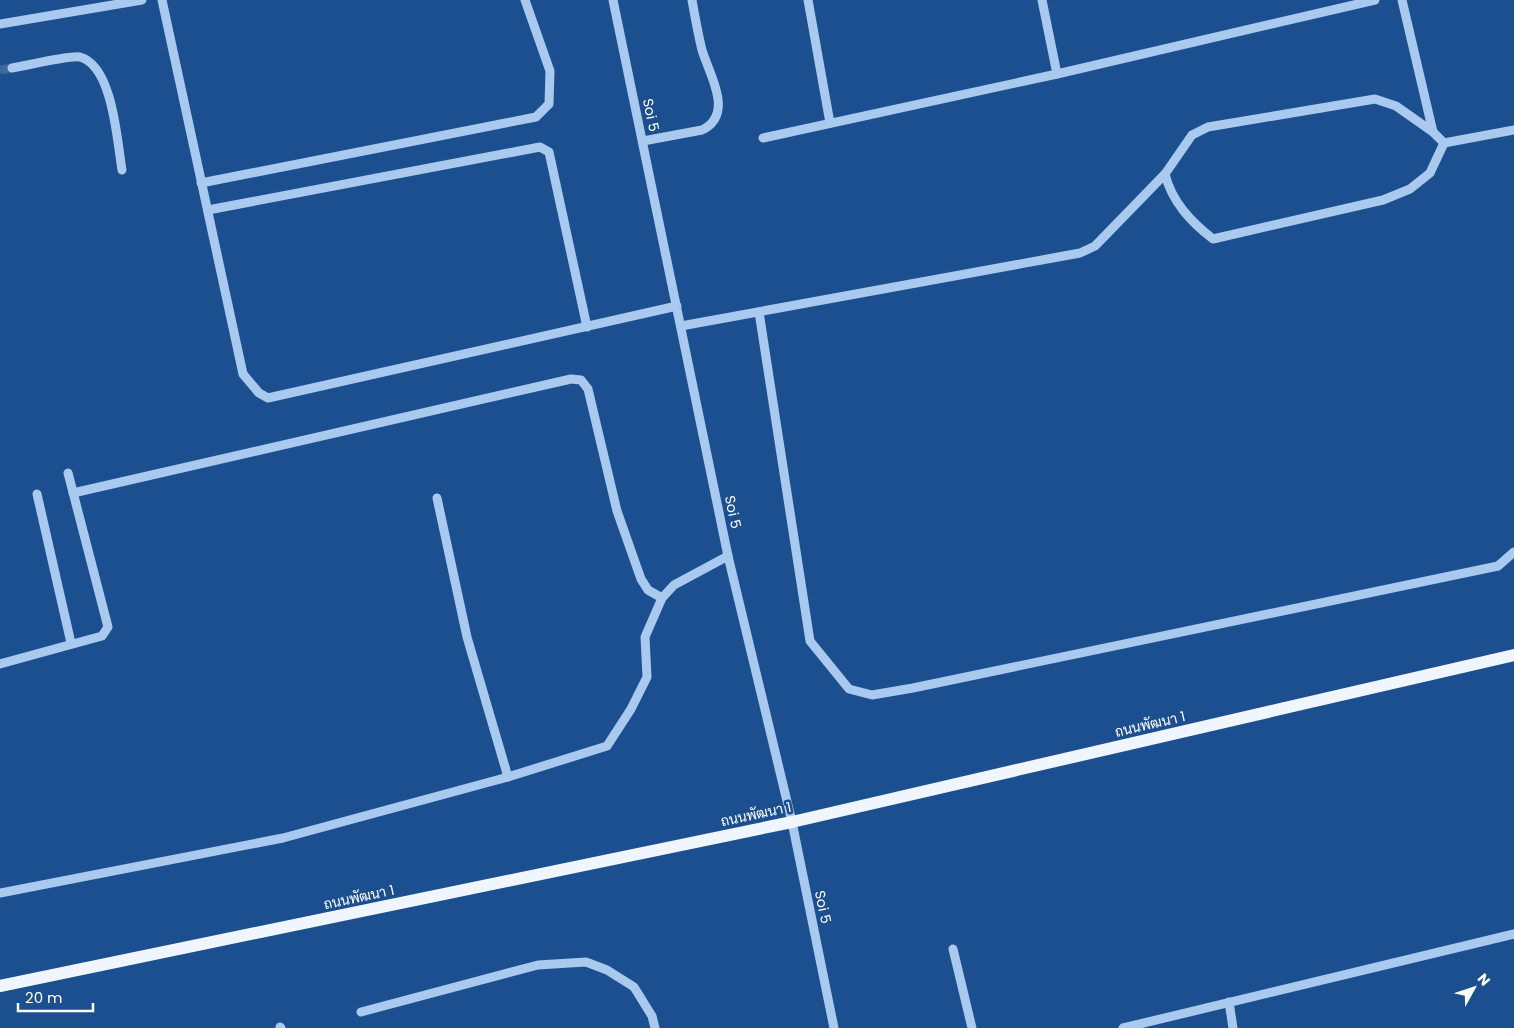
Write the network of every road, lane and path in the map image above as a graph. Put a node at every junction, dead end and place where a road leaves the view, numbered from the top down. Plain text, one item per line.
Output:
1 (142, 0) edge
2 (162, 0) edge
3 (525, 0) edge
4 (614, 0) edge
5 (692, 0) edge
6 (808, 0) edge
7 (1042, 0) edge
8 (1376, 0) edge
9 (1402, 0) edge
10 (0, 24) edge
11 (12, 68) tunnel mouth
12 (1057, 74) junction
13 (830, 123) junction
14 (1514, 130) edge
15 (1433, 132) junction
16 (763, 138) dead end
17 (643, 141) junction
18 (1444, 143) junction
19 (122, 170) dead end
20 (1165, 174) junction
21 (201, 183) junction
22 (208, 210) junction
23 (677, 306) junction
24 (759, 312) junction
25 (681, 326) junction
26 (587, 327) junction
27 (68, 473) dead end
28 (73, 492) junction
29 (37, 494) dead end
30 (437, 498) dead end
31 (1514, 552) edge
32 (728, 556) junction
33 (662, 598) junction
34 (71, 643) junction
35 (1514, 655) edge
36 (0, 664) edge
37 (508, 777) junction
38 (792, 822) junction
39 (0, 893) edge
40 (1514, 934) edge
41 (953, 949) dead end
42 (0, 986) edge
43 (1229, 1002) junction
44 (361, 1012) dead end
45 (655, 1028) edge
46 (834, 1028) edge
47 (972, 1028) edge
48 (1123, 1028) edge
49 (1233, 1028) edge

1 - 10 street
2 - 21 street
3 - 21 street
4 - 17 street, Soi 5
5 - 17 street
6 - 13 street
7 - 12 street
8 - 12 street
9 - 15 street
11 - 19 street
12 - 13 street
13 - 16 street
14 - 18 street
15 - 18 street
15 - 20 street
17 - 23 street, Soi 5
18 - 20 street
20 - 24 street
21 - 22 street
22 - 26 street
22 - 26 street
23 - 25 street, Soi 5
23 - 26 street
24 - 25 street
24 - 31 street
25 - 32 street, Soi 5
27 - 28 street
28 - 33 street
28 - 34 street
29 - 34 street
30 - 37 street
32 - 33 street
32 - 38 street, Soi 5
33 - 37 street
34 - 36 street
35 - 38 main road, ถนนพัฒนา 1
37 - 39 street
38 - 42 main road, ถนนพัฒนา 1
38 - 46 street, Soi 5
40 - 43 street
41 - 47 street
43 - 48 street
43 - 49 street
44 - 45 street

